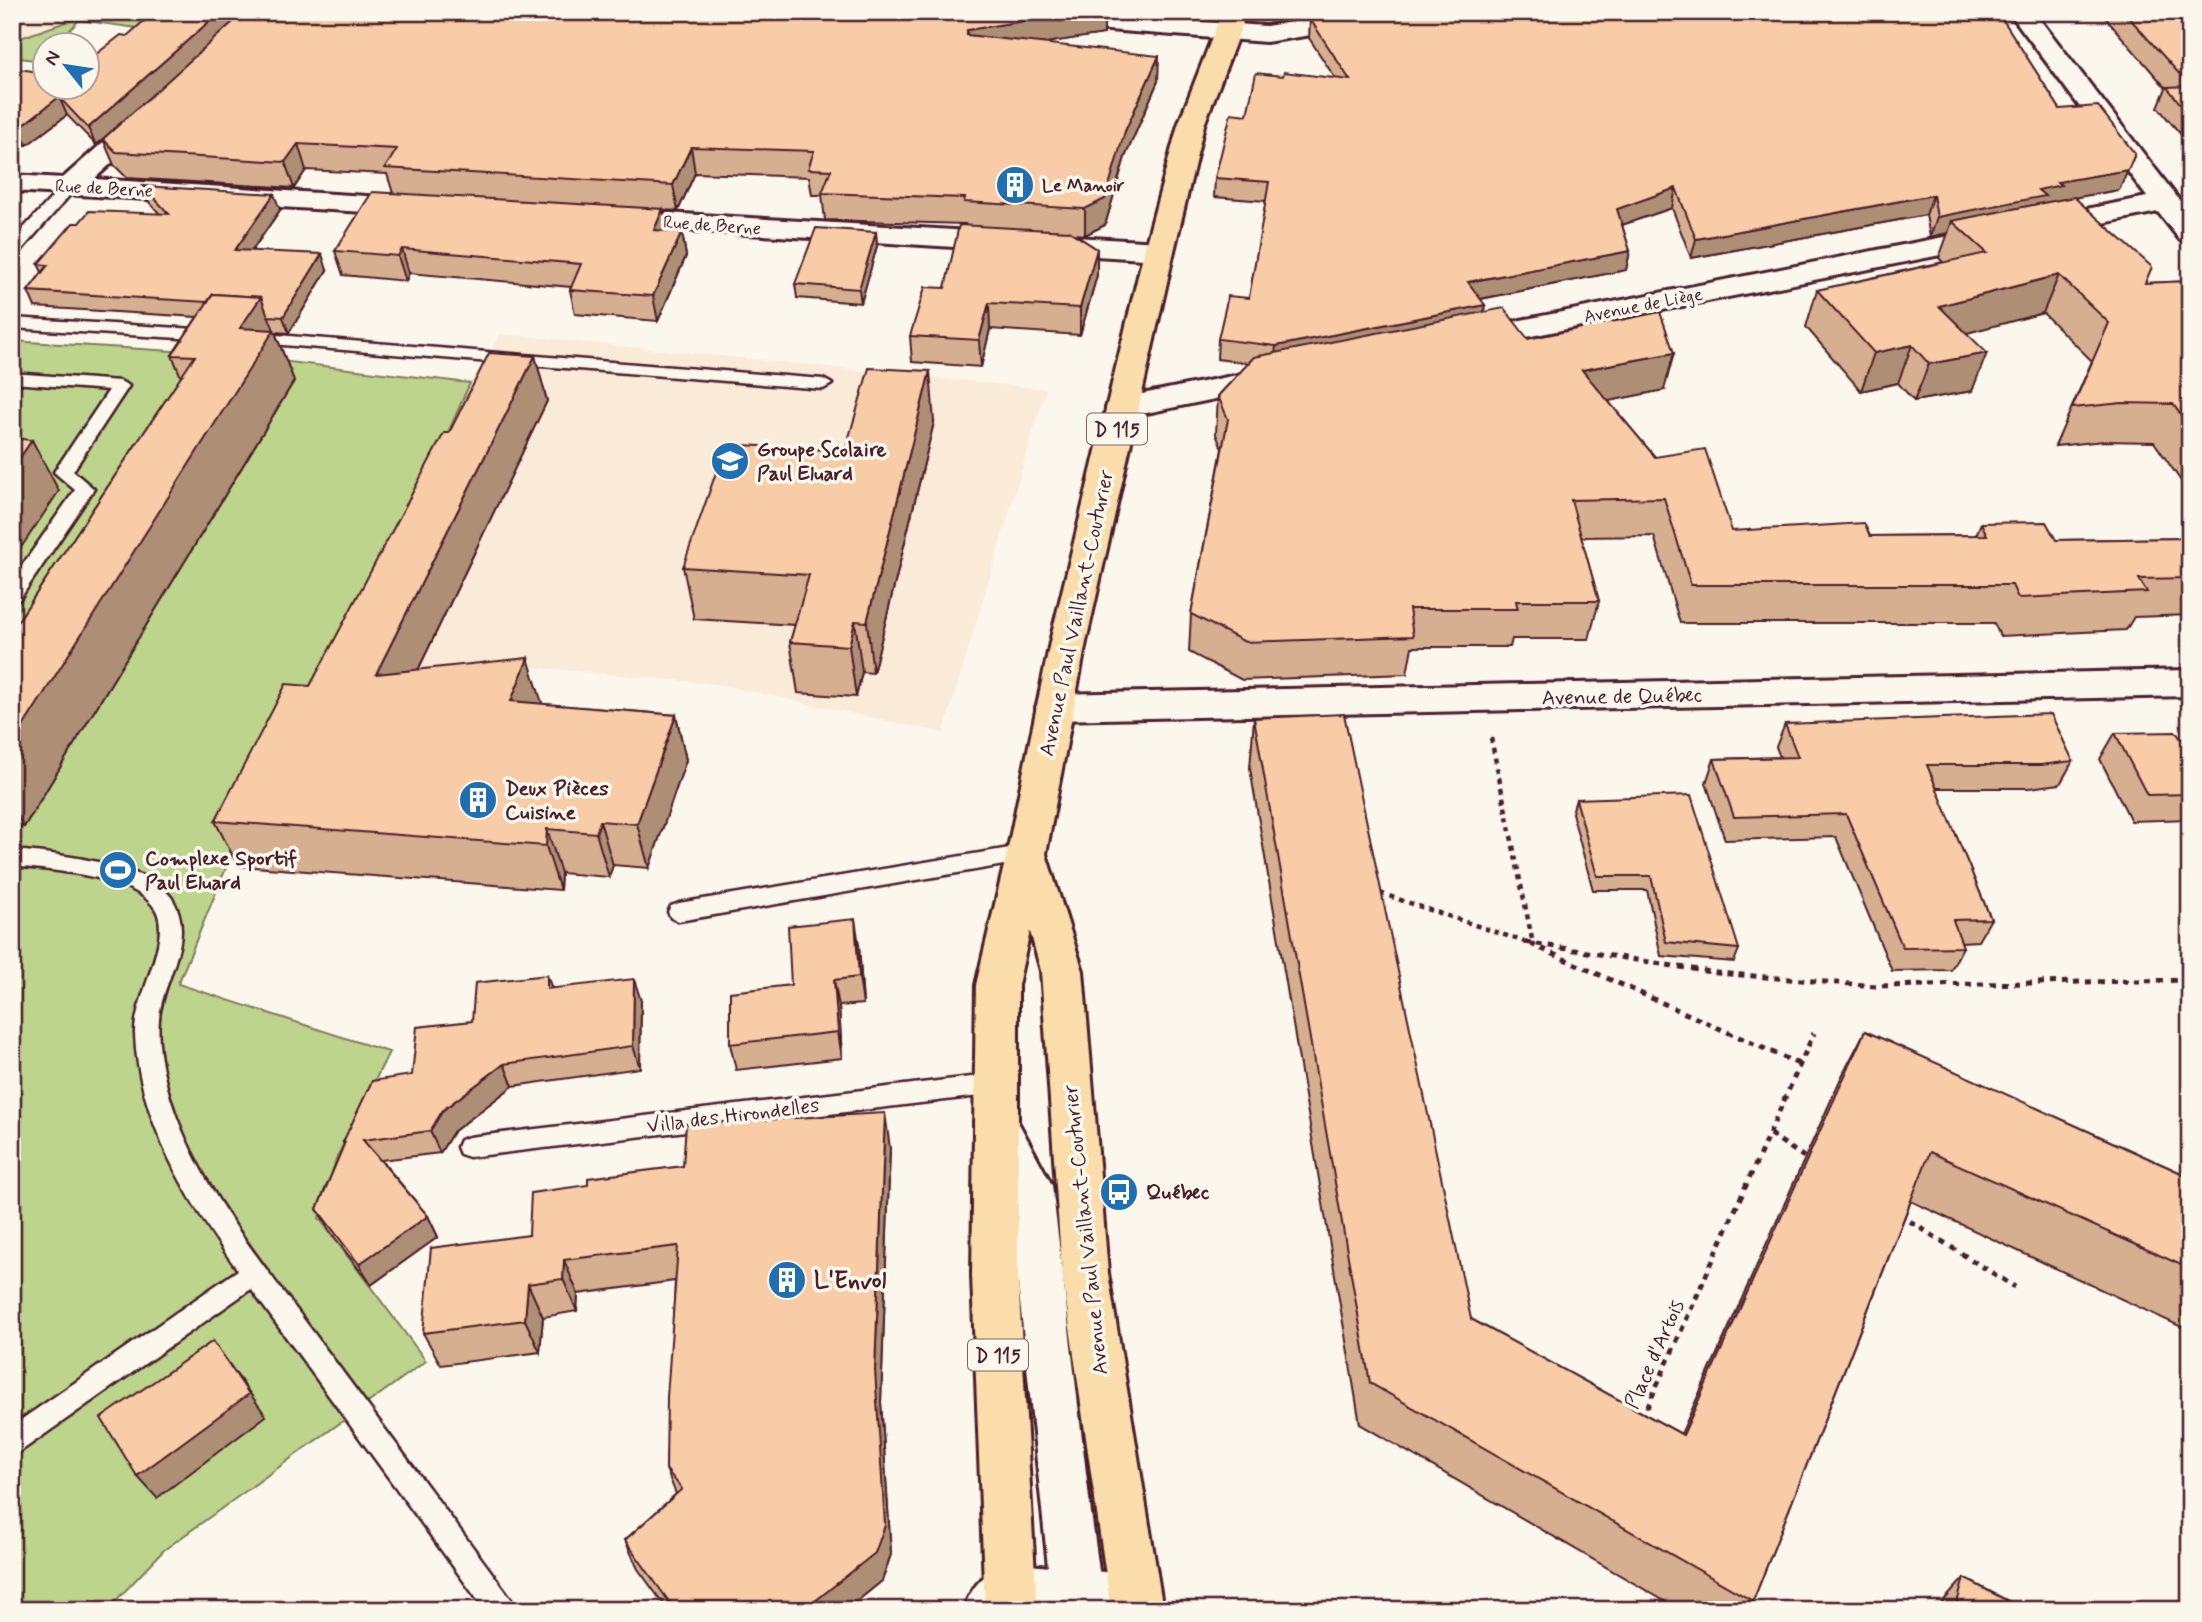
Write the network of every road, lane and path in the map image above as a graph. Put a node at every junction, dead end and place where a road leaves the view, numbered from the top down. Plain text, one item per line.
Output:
1 (1410, 12) edge
2 (2021, 12) edge
3 (1022, 19) edge
4 (1230, 22) edge
5 (165, 100) edge
6 (12, 183) edge
7 (70, 186) junction
8 (2165, 202) junction
9 (447, 208) edge
10 (586, 217) edge
11 (2190, 234) edge
12 (12, 251) edge
13 (1159, 251) junction
14 (12, 323) edge
15 (1440, 345) edge
16 (1303, 372) edge
17 (12, 378) edge
18 (823, 384) dead end
19 (1122, 408) junction
20 (12, 594) edge
21 (2190, 683) edge
22 (1484, 699) junction
23 (1054, 706) junction
24 (1027, 853) junction
25 (12, 858) edge
26 (1377, 880) edge
27 (1380, 893) junction
28 (1383, 906) edge
29 (679, 912) dead end
30 (1532, 945) junction
31 (2190, 980) edge
32 (1814, 1033) dead end
33 (1801, 1065) junction
34 (996, 1103) junction
35 (1770, 1134) junction
36 (469, 1147) dead end
37 (1804, 1157) dead end
38 (1896, 1213) edge
39 (255, 1272) junction
40 (2015, 1287) dead end
41 (1639, 1425) edge
42 (12, 1442) edge
43 (1001, 1603) edge
44 (1080, 1603) edge
45 (1140, 1607) edge
46 (502, 1610) edge

1 - 4 street
2 - 8 street
3 - 4 street
4 - 13 main road, Avenue Paul Vaillant-Couturier / D 115
5 - 7 street
6 - 7 street, Rue de Berne
7 - 9 street, Rue de Berne
7 - 12 lane
8 - 11 street
8 - 15 street, Avenue de Liège
10 - 13 street, Rue de Berne
13 - 19 main road, Avenue Paul Vaillant-Couturier / D 115
14 - 18 lane
16 - 19 street
17 - 20 lane
19 - 23 main road, Avenue Paul Vaillant-Couturier / D 115
21 - 22 street, Avenue de Québec
22 - 23 street, Avenue de Québec
22 - 30 path
23 - 24 main road, Avenue Paul Vaillant-Couturier / D 115
24 - 29 lane
24 - 34 main road, Avenue Paul Vaillant-Couturier / D 115
24 - 45 main road, Avenue Paul Vaillant-Couturier / D 115
25 - 39 lane
26 - 27 path
27 - 28 path
27 - 30 path
30 - 31 path
30 - 33 path
32 - 33 path, Place d'Artois
33 - 35 path, Place d'Artois
34 - 36 lane, Villa des Hirondelles
34 - 43 main road, Avenue Paul Vaillant-Couturier / D 115
34 - 44 street, Avenue Paul Vaillant-Couturier
35 - 37 path
35 - 41 path, Place d'Artois
38 - 40 path
39 - 42 lane
39 - 46 lane
43 - 44 street, D 115
44 - 45 street, D 115

